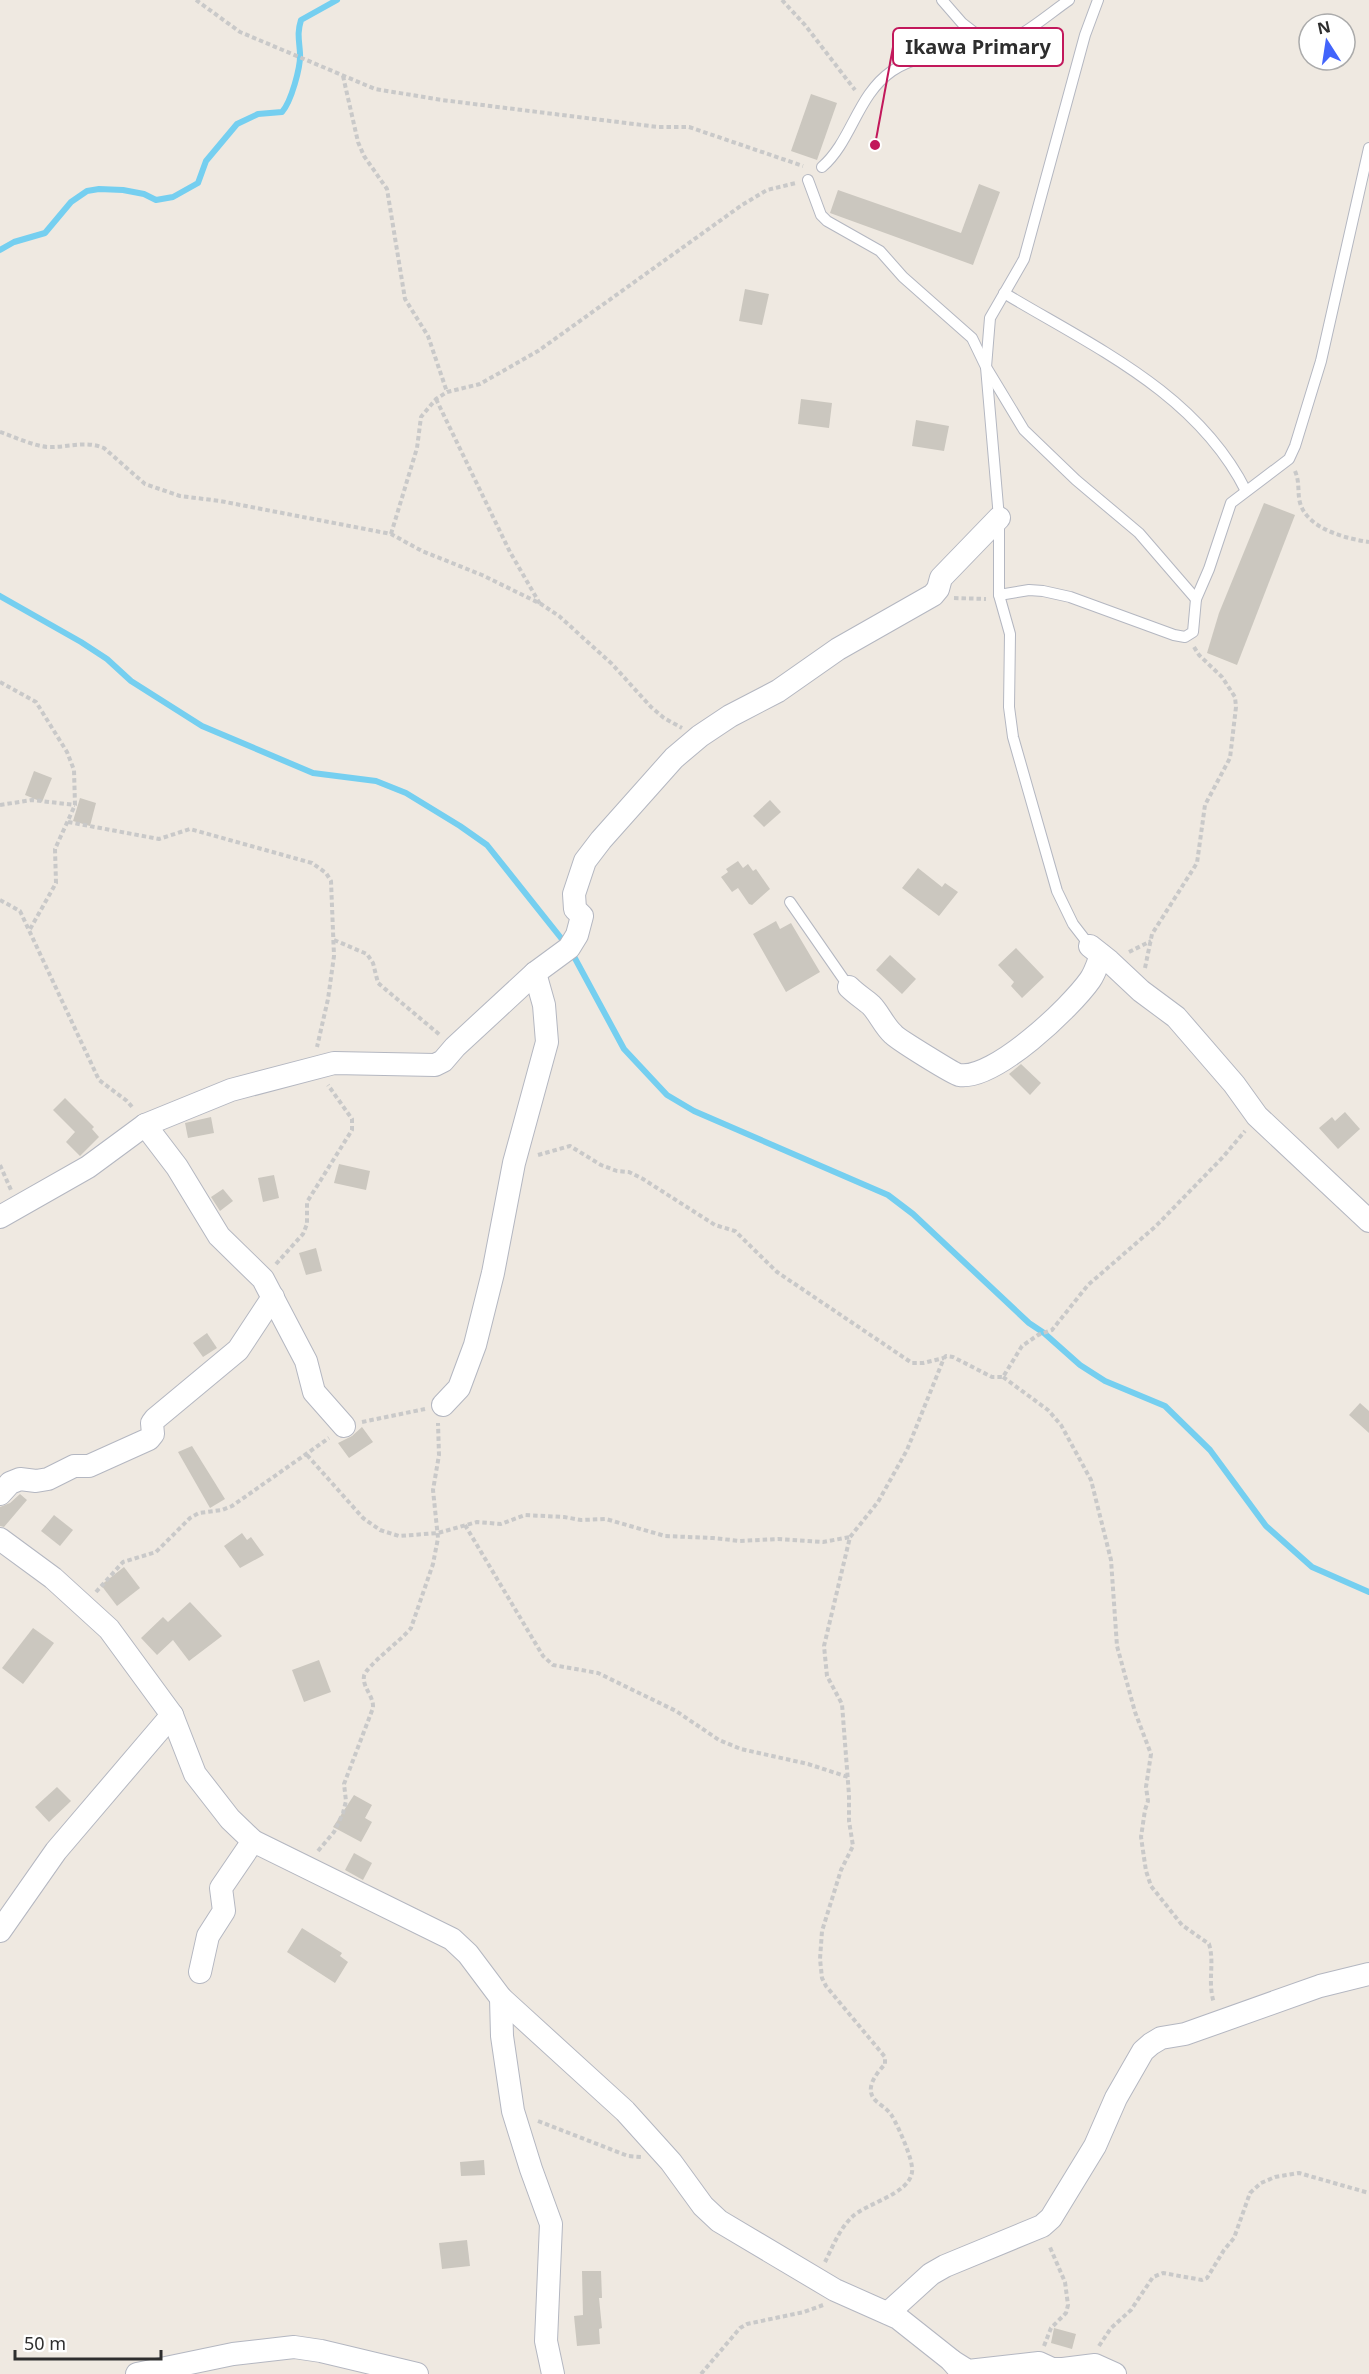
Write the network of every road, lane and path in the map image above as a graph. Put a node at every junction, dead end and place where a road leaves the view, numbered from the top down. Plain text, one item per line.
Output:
1 (196, 0) edge
2 (782, 0) edge
3 (942, 0) edge
4 (1069, 0) edge
5 (1098, 0) edge
6 (993, 47) junction
7 (343, 76) junction
8 (864, 102) junction
9 (1369, 148) edge
10 (822, 167) joint
11 (808, 180) joint
12 (1004, 293) junction
13 (986, 367) junction
14 (447, 392) junction
15 (436, 399) junction
16 (0, 432) edge
17 (1289, 459) junction
18 (1246, 490) junction
19 (999, 518) junction
20 (391, 534) junction
21 (1369, 542) edge
22 (933, 595) junction
23 (999, 595) junction
24 (1196, 599) junction
25 (541, 604) junction
26 (1185, 637) junction
27 (0, 682) edge
28 (700, 736) junction
29 (0, 805) edge
30 (75, 805) junction
31 (68, 822) junction
32 (0, 900) edge
33 (790, 902) dead end
34 (29, 931) junction
35 (334, 940) junction
36 (1096, 951) junction
37 (535, 973) junction
38 (849, 987) joint
39 (1141, 992) junction
40 (455, 1047) junction
41 (313, 1068) junction
42 (1257, 1116) junction
43 (145, 1125) junction
44 (514, 1163) junction
45 (0, 1217) edge
46 (1369, 1221) edge
47 (268, 1288) junction
48 (944, 1358) junction
49 (1003, 1377) junction
50 (440, 1406) junction
51 (344, 1426) junction
52 (307, 1455) junction
53 (0, 1494) edge
54 (465, 1525) junction
55 (438, 1533) junction
56 (850, 1537) junction
57 (0, 1539) edge
58 (84, 1605) junction
59 (172, 1715) junction
60 (848, 1777) junction
61 (253, 1841) junction
62 (304, 1867) junction
63 (0, 1930) edge
64 (200, 1972) dead end
65 (1369, 1974) edge
66 (501, 1998) junction
67 (1226, 2018) junction
68 (513, 2111) junction
69 (665, 2156) junction
70 (1369, 2193) edge
71 (1042, 2226) junction
72 (817, 2279) junction
73 (840, 2292) junction
74 (888, 2313) junction
75 (1039, 2363) junction
76 (1089, 2365) junction
77 (957, 2367) edge
78 (137, 2374) edge
79 (417, 2374) edge
80 (553, 2374) edge
81 (701, 2374) edge
82 (1115, 2374) edge

1 - 7 path
2 - 8 path
3 - 6 lane
4 - 6 lane
5 - 12 lane
6 - 8 lane
7 - 10 path
7 - 14 path
8 - 10 lane
9 - 17 lane
11 - 13 lane
11 - 14 path
12 - 13 lane
12 - 18 lane
13 - 19 lane
13 - 24 lane
14 - 15 path
15 - 20 path
15 - 25 path
16 - 20 path
17 - 18 lane
17 - 21 path
18 - 24 lane
19 - 22 street
19 - 23 lane
20 - 25 path
22 - 23 path
22 - 28 street
23 - 26 lane
23 - 36 lane
24 - 26 lane
25 - 28 path
26 - 39 path
27 - 30 path
28 - 37 street
29 - 30 path
30 - 31 path
31 - 34 path
31 - 35 path
32 - 34 path
33 - 38 lane
34 - 43 path
35 - 40 path
35 - 41 path
36 - 38 street
36 - 39 street
37 - 40 street
37 - 44 street
39 - 42 street
40 - 41 street
41 - 43 street
41 - 47 path
42 - 46 street
42 - 49 path
43 - 45 street
43 - 47 street
44 - 48 path
44 - 50 street
47 - 51 street
47 - 53 street
48 - 49 path
48 - 56 path
49 - 67 path
50 - 51 path
50 - 55 path
51 - 52 path
52 - 55 path
52 - 58 path
54 - 55 path
54 - 56 path
54 - 60 path
55 - 62 path
56 - 60 path
57 - 58 street
58 - 59 street
59 - 61 street
59 - 63 street
60 - 72 path
61 - 62 street
61 - 64 street
62 - 66 street
65 - 67 street
66 - 68 street
66 - 69 street
67 - 71 street
68 - 69 path
68 - 80 street
69 - 72 street
70 - 76 path
71 - 74 street
71 - 75 path
72 - 73 street
73 - 74 street
73 - 81 path
74 - 77 street
75 - 76 street
75 - 77 street
76 - 82 street
78 - 79 street

